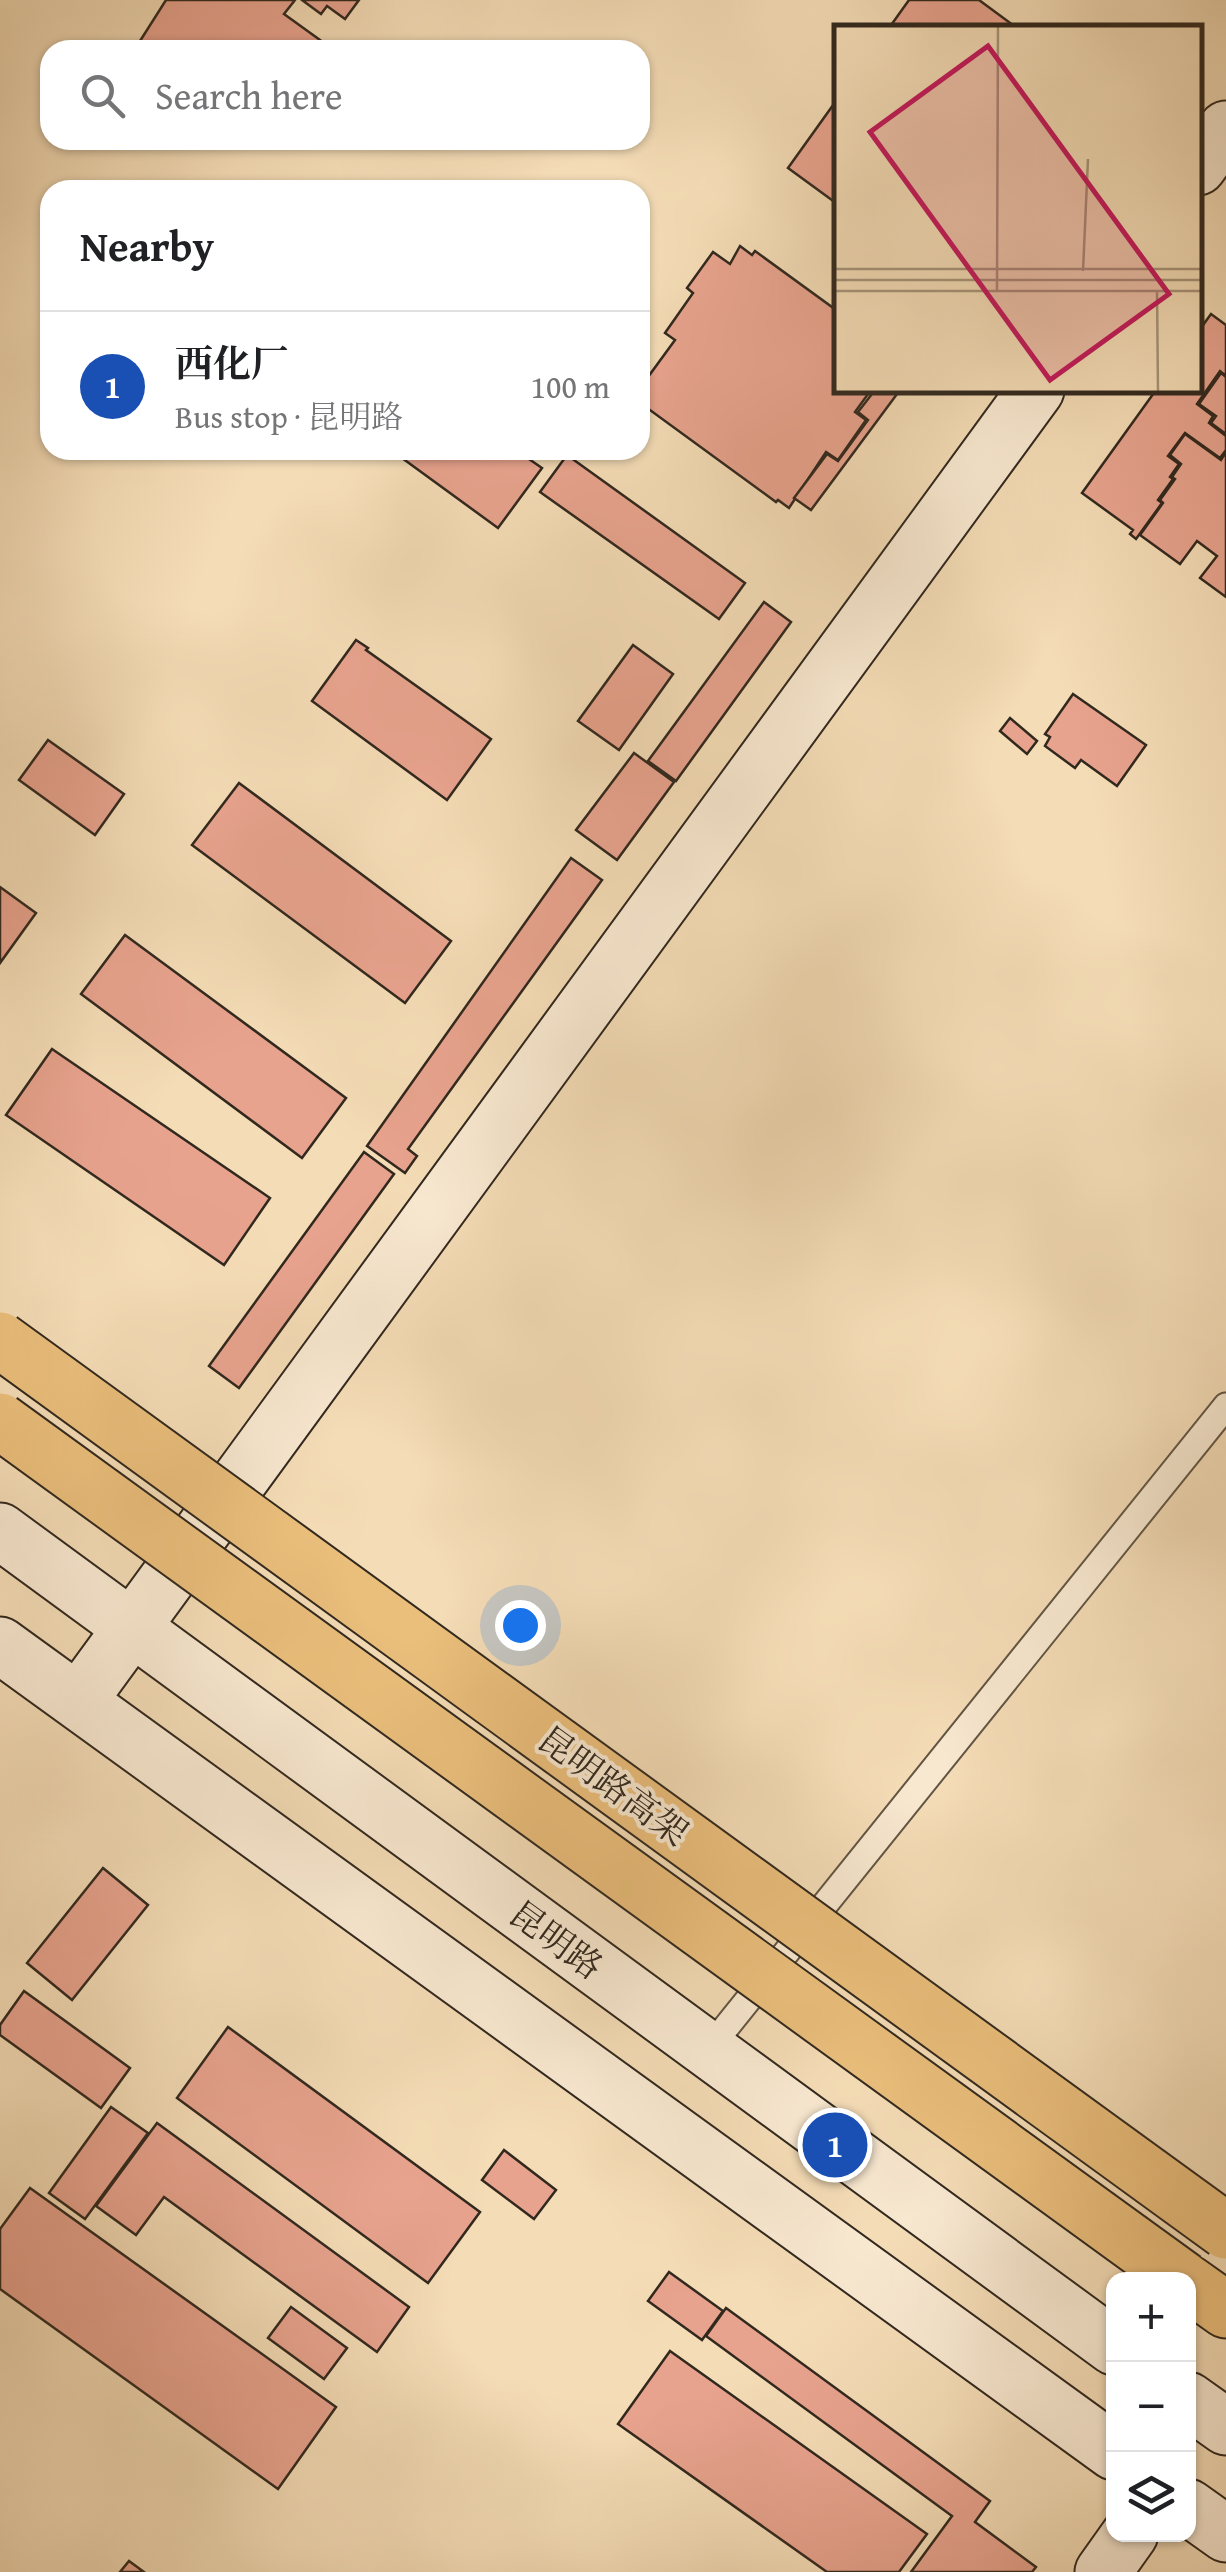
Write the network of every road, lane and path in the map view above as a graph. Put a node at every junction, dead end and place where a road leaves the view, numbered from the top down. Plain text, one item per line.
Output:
1 (1226, 129) edge
2 (1201, 163) edge
3 (1035, 392) edge
4 (0, 1340) edge
5 (1226, 1406) edge
6 (0, 1421) edge
7 (0, 1531) edge
8 (133, 1627) junction
9 (0, 1645) edge
10 (78, 1700) junction
11 (707, 2051) junction
12 (1226, 2231) edge
13 (1174, 2272) edge
14 (1196, 2288) edge
15 (1226, 2310) edge
16 (1106, 2341) edge
17 (1196, 2406) edge
18 (1226, 2427) edge
19 (1106, 2446) edge
20 (1196, 2513) edge
21 (1226, 2534) edge
22 (1124, 2542) edge
23 (1103, 2572) edge

1 - 2 main road
3 - 8 main road
4 - 12 highway, 昆明路高架, bridge
5 - 11 lane
6 - 13 highway, 昆明路高架, bridge
7 - 8 main road, 昆明路
8 - 10 main road
8 - 11 main road, 昆明路
9 - 10 main road
10 - 19 main road
11 - 16 main road, 昆明路
14 - 15 highway, 昆明路高架
17 - 18 main road
20 - 21 main road
22 - 23 main road

